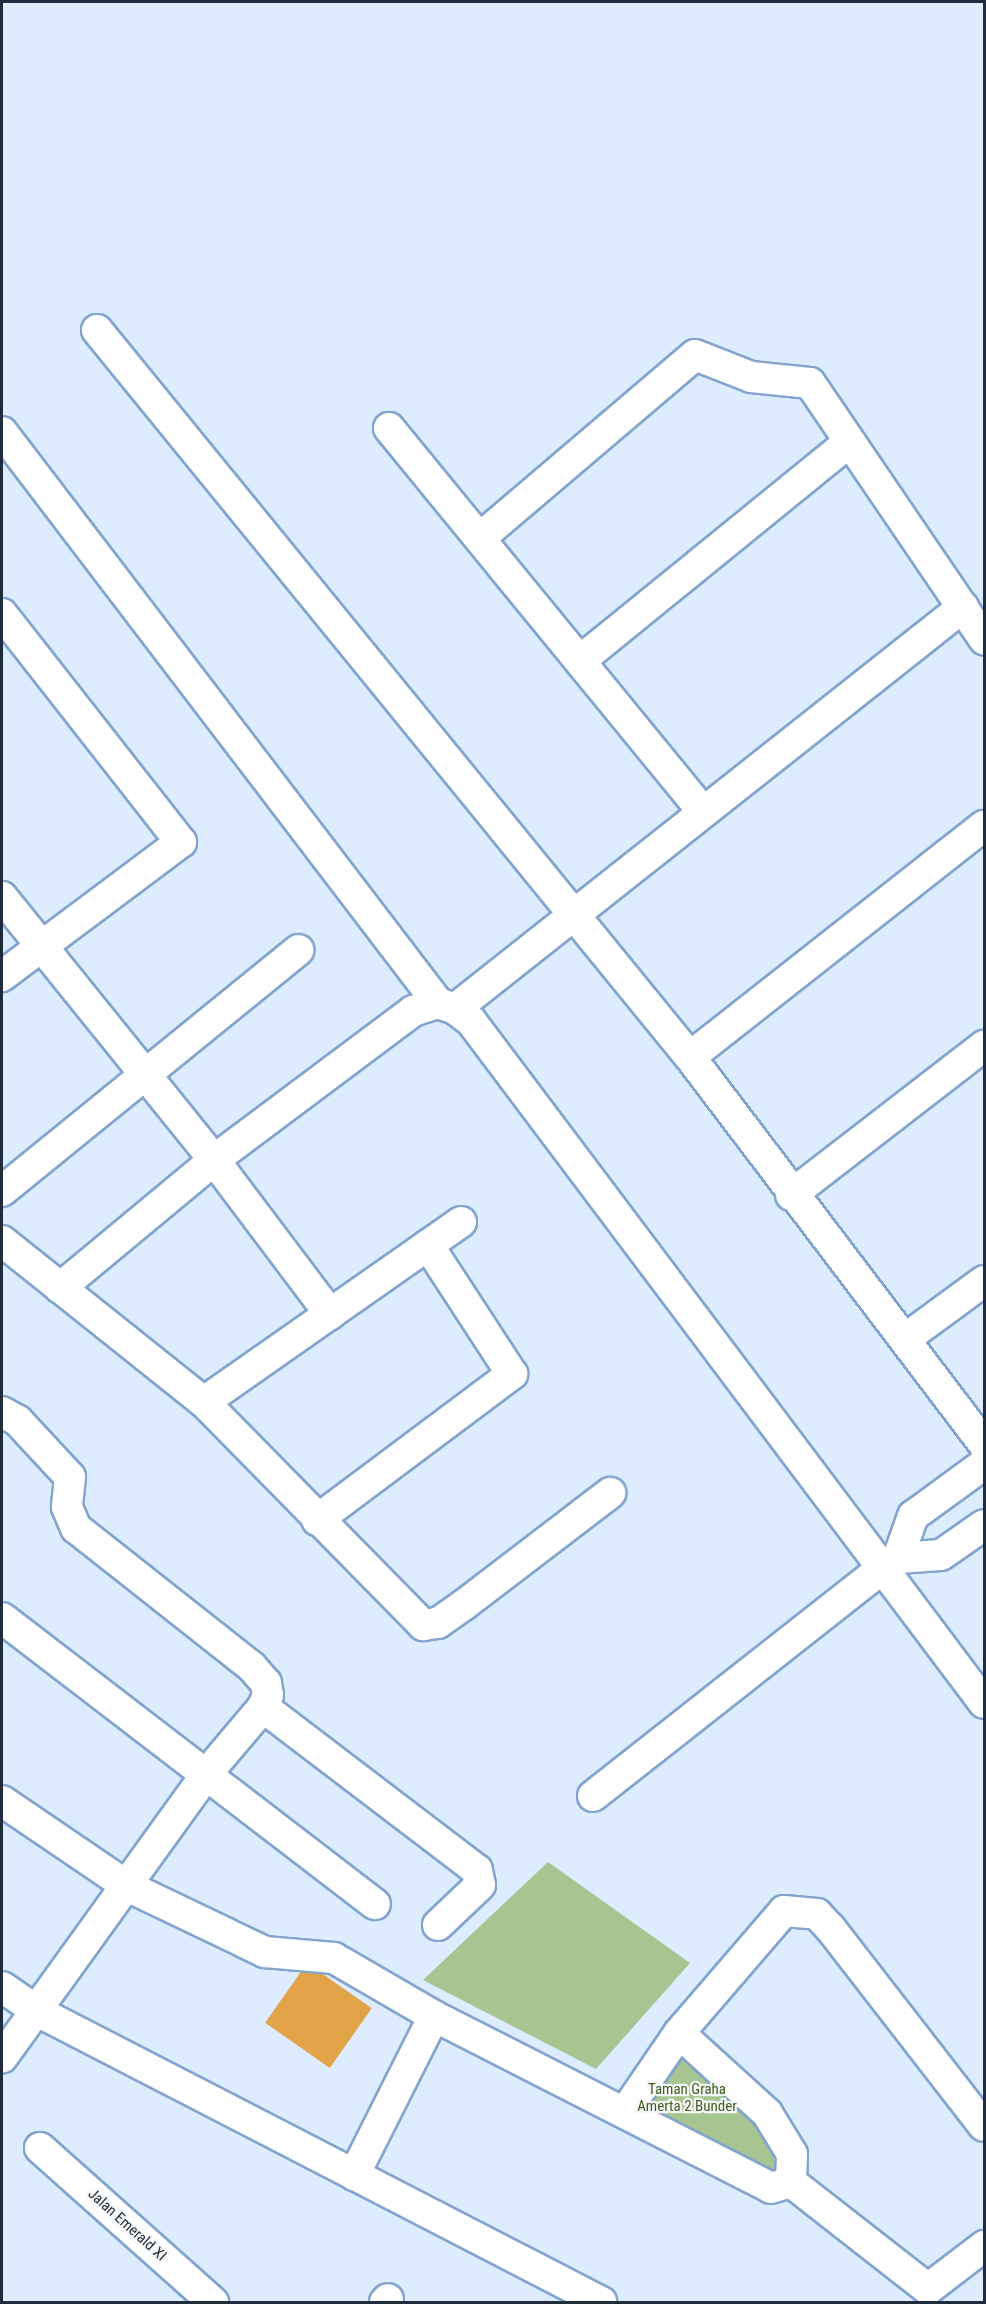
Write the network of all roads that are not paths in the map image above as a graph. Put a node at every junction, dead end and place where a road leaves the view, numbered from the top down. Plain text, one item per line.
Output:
1 (97, 330) dead end
2 (389, 428) dead end
3 (2, 432) edge
4 (849, 442) junction
5 (480, 538) junction
6 (963, 607) junction
7 (2, 614) edge
8 (984, 639) edge
9 (580, 660) junction
10 (702, 811) junction
11 (984, 826) edge
12 (2, 897) edge
13 (573, 918) junction
14 (41, 946) junction
15 (299, 950) dead end
16 (2, 976) edge
17 (446, 1006) junction
18 (984, 1046) edge
19 (690, 1057) junction
20 (143, 1075) junction
21 (214, 1160) junction
22 (2, 1191) edge
23 (791, 1195) junction
24 (461, 1222) dead end
25 (2, 1241) edge
26 (428, 1245) junction
27 (984, 1281) edge
28 (60, 1288) junction
29 (330, 1314) junction
30 (905, 1339) junction
31 (204, 1402) junction
32 (2, 1412) edge
33 (984, 1444) edge
34 (984, 1464) edge
35 (610, 1493) dead end
36 (317, 1520) junction
37 (984, 1525) edge
38 (890, 1564) junction
39 (2, 1618) edge
40 (984, 1702) edge
41 (263, 1707) junction
42 (208, 1772) junction
43 (593, 1796) dead end
44 (2, 1801) edge
45 (128, 1886) junction
46 (375, 1904) dead end
47 (438, 1925) dead end
48 (2, 1987) edge
49 (37, 2011) junction
50 (434, 2016) junction
51 (679, 2033) junction
52 (2, 2058) edge
53 (625, 2112) junction
54 (984, 2126) edge
55 (40, 2148) dead end
56 (354, 2175) junction
57 (791, 2182) junction
58 (984, 2246) edge
59 (923, 2296) edge
60 (213, 2302) edge
61 (601, 2302) edge

1 - 13 street
2 - 5 street
3 - 17 street
4 - 5 street
4 - 6 street
4 - 9 street
5 - 9 street
6 - 8 street
6 - 10 street
7 - 14 street
9 - 10 street
10 - 13 street
11 - 19 street
12 - 14 street
13 - 17 street
13 - 19 street
14 - 16 street
14 - 20 street
15 - 20 street
17 - 21 street
17 - 38 street
18 - 23 street
19 - 23 street
20 - 21 street
20 - 22 street
21 - 28 street
21 - 29 street
23 - 30 street
24 - 26 street
25 - 28 street
26 - 29 street
26 - 36 street
27 - 30 street
28 - 31 street
29 - 31 street
30 - 33 street
31 - 36 street
32 - 41 street
34 - 38 street
35 - 36 street
37 - 38 street
38 - 40 street
38 - 43 street
39 - 42 street
41 - 42 street
41 - 47 street
42 - 45 street
42 - 46 street
44 - 45 street
45 - 49 street
45 - 50 street
48 - 49 street
49 - 52 street
49 - 56 street
50 - 53 street
50 - 56 street
51 - 53 street
51 - 54 street
51 - 57 street
53 - 57 street
55 - 60 street, Jalan Emerald XI
56 - 61 street
57 - 59 street
58 - 59 street

